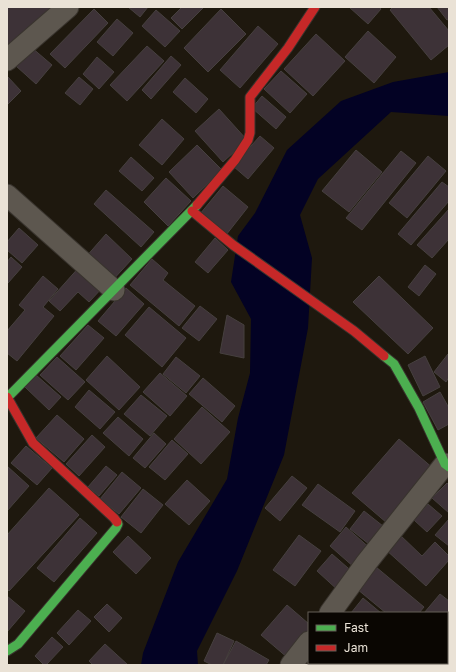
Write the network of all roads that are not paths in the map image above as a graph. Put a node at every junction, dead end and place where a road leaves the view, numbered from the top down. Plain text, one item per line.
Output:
1 (68, 7) edge
2 (315, 7) edge
3 (7, 60) edge
4 (7, 195) edge
5 (192, 211) junction
6 (114, 290) junction
7 (7, 397) edge
8 (447, 466) edge
9 (331, 612) edge
10 (308, 643) edge
11 (7, 651) edge
12 (291, 665) edge

1 - 3 street
2 - 5 street
4 - 6 street
5 - 6 street
5 - 8 street
6 - 7 street
7 - 11 street
8 - 9 street
10 - 12 street

